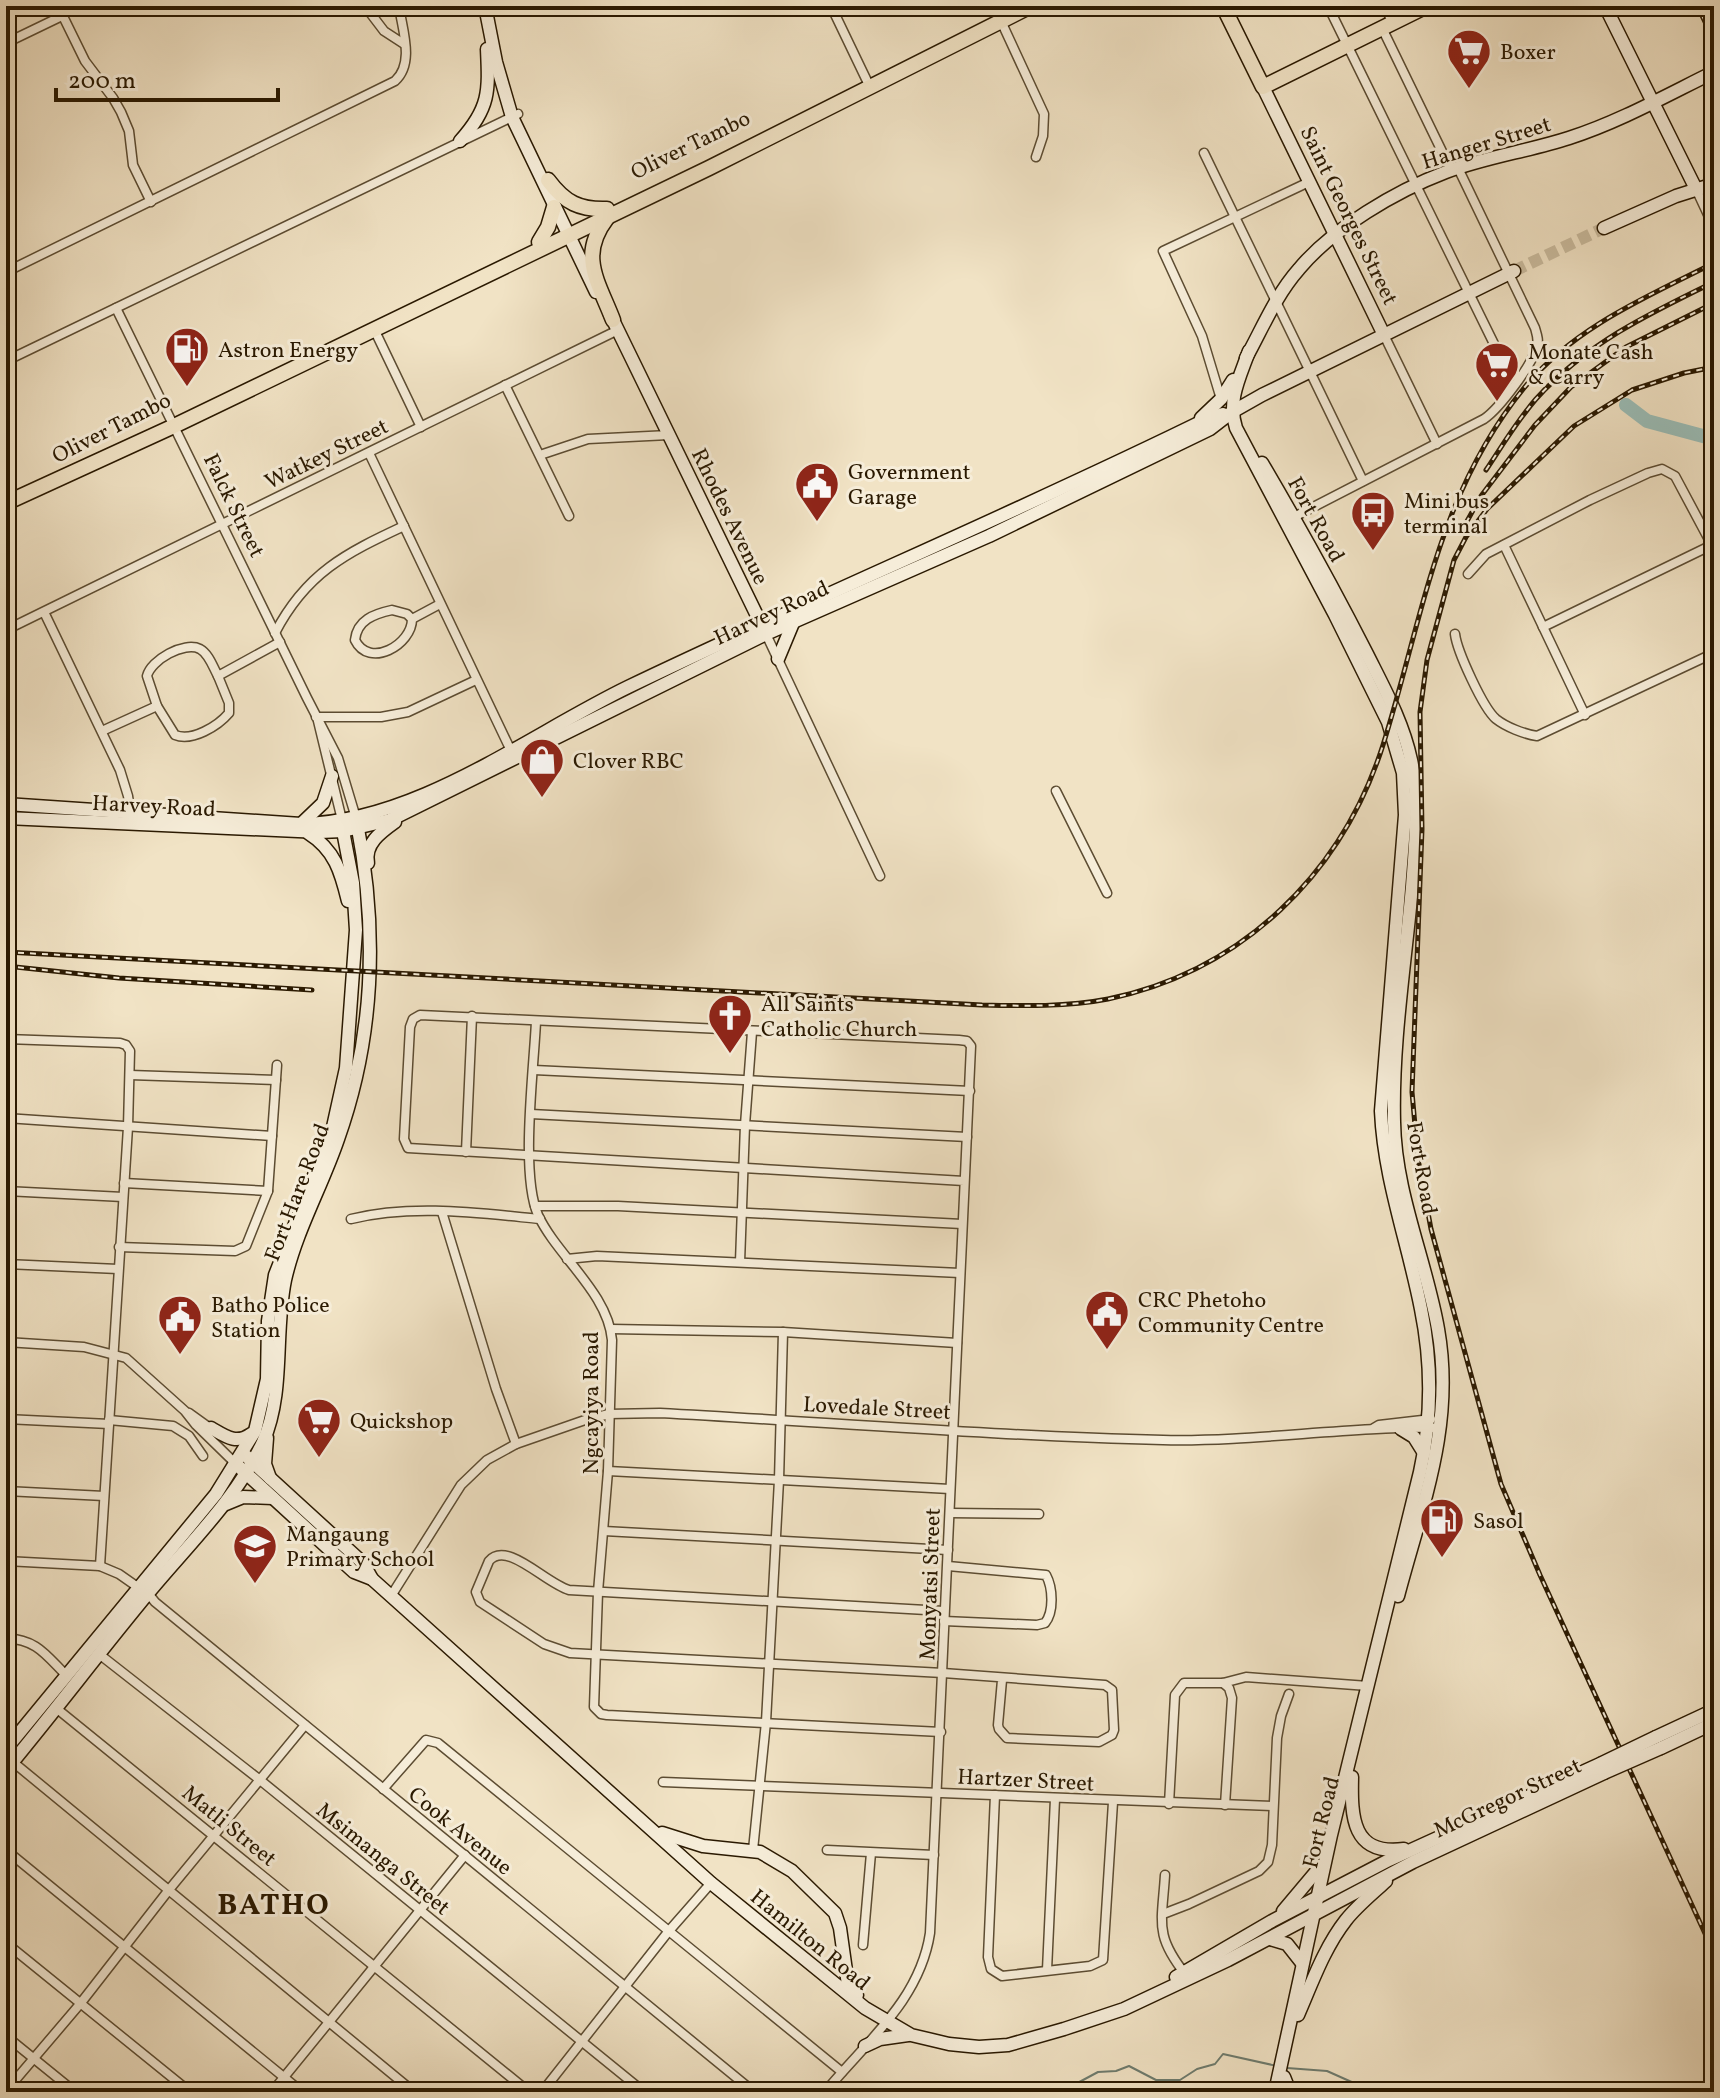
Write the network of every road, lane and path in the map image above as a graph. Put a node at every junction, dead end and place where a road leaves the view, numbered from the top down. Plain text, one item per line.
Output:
1 (58, 6) edge
2 (365, 6) edge
3 (399, 6) edge
4 (831, 6) edge
5 (994, 6) edge
6 (1031, 6) edge
7 (1223, 6) edge
8 (1328, 6) edge
9 (1384, 6) edge
10 (1427, 6) edge
11 (1628, 6) edge
12 (1703, 6) edge
13 (486, 9) edge
14 (1607, 10) edge
15 (62, 16) junction
16 (1001, 21) junction
17 (1387, 26) junction
18 (1714, 29) edge
19 (6, 43) edge
20 (404, 44) junction
21 (1347, 45) junction
22 (906, 67) junction
23 (1714, 72) edge
24 (867, 81) junction
25 (1263, 87) junction
26 (1653, 101) junction
27 (515, 115) junction
28 (460, 141) junction
29 (1204, 153) dead end
30 (1036, 157) dead end
31 (707, 165) junction
32 (1455, 169) junction
33 (548, 180) junction
34 (1309, 182) junction
35 (1714, 184) edge
36 (1416, 185) junction
37 (1696, 189) junction
38 (151, 202) junction
39 (554, 207) junction
40 (608, 212) junction
41 (1714, 217) edge
42 (1235, 218) junction
43 (1604, 228) tunnel mouth
44 (569, 231) junction
45 (1334, 235) junction
46 (539, 242) junction
47 (6, 272) edge
48 (1511, 272) junction
49 (1469, 293) junction
50 (1275, 301) junction
51 (116, 308) junction
52 (615, 325) junction
53 (374, 329) junction
54 (1384, 335) junction
55 (1249, 351) junction
56 (6, 361) edge
57 (1310, 372) junction
58 (1518, 377) junction
59 (505, 385) junction
60 (1262, 395) junction
61 (1221, 399) junction
62 (1232, 412) junction
63 (172, 423) junction
64 (421, 427) junction
65 (1210, 429) junction
66 (1240, 429) junction
67 (1178, 433) junction
68 (669, 435) junction
69 (1437, 444) junction
70 (369, 453) junction
71 (540, 455) junction
72 (1363, 481) junction
73 (6, 503) edge
74 (569, 516) dead end
75 (1290, 520) junction
76 (221, 523) junction
77 (404, 526) junction
78 (986, 530) junction
79 (1504, 545) junction
80 (1713, 546) edge
81 (1468, 574) dead end
82 (750, 600) junction
83 (440, 604) junction
84 (44, 612) junction
85 (791, 618) junction
86 (412, 619) junction
87 (1543, 627) junction
88 (764, 629) junction
89 (6, 630) edge
90 (275, 633) junction
91 (1455, 634) dead end
92 (737, 636) junction
93 (280, 642) junction
94 (1714, 653) edge
95 (778, 659) junction
96 (218, 676) junction
97 (476, 680) junction
98 (157, 706) junction
99 (1585, 715) junction
100 (317, 719) junction
101 (102, 731) junction
102 (513, 755) junction
103 (332, 776) junction
104 (1056, 791) dead end
105 (6, 804) edge
106 (404, 815) junction
107 (6, 818) edge
108 (131, 818) junction
109 (357, 823) junction
110 (342, 826) junction
111 (304, 828) junction
112 (880, 876) dead end
113 (1107, 893) dead end
114 (371, 923) junction
115 (356, 939) junction
116 (472, 1016) junction
117 (536, 1021) junction
118 (752, 1032) junction
119 (6, 1039) edge
120 (277, 1065) dead end
121 (534, 1070) junction
122 (130, 1075) junction
123 (276, 1080) junction
124 (748, 1081) junction
125 (970, 1091) junction
126 (531, 1114) junction
127 (6, 1118) edge
128 (745, 1125) junction
129 (128, 1127) junction
130 (272, 1136) junction
131 (967, 1137) junction
132 (466, 1152) junction
133 (530, 1155) junction
134 (744, 1169) junction
135 (964, 1181) junction
136 (124, 1183) junction
137 (6, 1191) edge
138 (268, 1191) junction
139 (123, 1197) junction
140 (535, 1206) junction
141 (442, 1212) junction
142 (743, 1213) junction
143 (351, 1219) dead end
144 (540, 1219) junction
145 (962, 1224) junction
146 (119, 1247) junction
147 (567, 1259) junction
148 (740, 1262) junction
149 (6, 1264) edge
150 (118, 1269) junction
151 (960, 1273) junction
152 (611, 1329) junction
153 (783, 1332) junction
154 (6, 1342) edge
155 (957, 1343) junction
156 (115, 1353) junction
157 (185, 1411) junction
158 (609, 1414) junction
159 (6, 1419) edge
160 (781, 1419) junction
161 (109, 1422) junction
162 (269, 1423) junction
163 (1435, 1423) junction
164 (211, 1428) junction
165 (954, 1429) junction
166 (1373, 1429) junction
167 (1401, 1429) junction
168 (255, 1431) junction
169 (516, 1444) junction
170 (1424, 1453) junction
171 (203, 1456) dead end
172 (244, 1463) junction
173 (608, 1471) junction
174 (779, 1480) junction
175 (273, 1483) junction
176 (950, 1489) junction
177 (6, 1491) edge
178 (104, 1496) junction
179 (273, 1498) junction
180 (219, 1508) junction
181 (950, 1513) junction
182 (1039, 1514) dead end
183 (604, 1531) junction
184 (776, 1542) junction
185 (948, 1550) junction
186 (6, 1561) edge
187 (100, 1566) junction
188 (948, 1566) junction
189 (372, 1579) junction
190 (143, 1588) junction
191 (598, 1592) junction
192 (391, 1596) junction
193 (772, 1602) junction
194 (944, 1611) junction
195 (944, 1621) junction
196 (6, 1638) edge
197 (99, 1654) junction
198 (596, 1655) junction
199 (769, 1664) junction
200 (943, 1673) junction
201 (66, 1675) junction
202 (1002, 1680) junction
203 (1223, 1683) junction
204 (1368, 1686) junction
205 (1289, 1694) dead end
206 (56, 1708) junction
207 (1714, 1710) edge
208 (766, 1722) junction
209 (1714, 1723) edge
210 (305, 1725) junction
211 (941, 1732) junction
212 (1659, 1742) junction
213 (6, 1749) edge
214 (10, 1766) edge
215 (1602, 1768) junction
216 (1352, 1777) junction
217 (260, 1780) junction
218 (663, 1782) dead end
219 (761, 1787) junction
220 (383, 1789) junction
221 (939, 1793) junction
222 (995, 1795) junction
223 (1055, 1799) junction
224 (1113, 1802) junction
225 (1169, 1804) junction
226 (1225, 1805) junction
227 (1273, 1806) junction
228 (651, 1828) junction
229 (213, 1836) junction
230 (713, 1847) junction
231 (1416, 1847) junction
232 (6, 1850) edge
233 (753, 1850) junction
234 (827, 1850) dead end
235 (871, 1853) junction
236 (465, 1855) junction
237 (934, 1855) junction
238 (1325, 1860) junction
239 (1397, 1871) junction
240 (1165, 1875) dead end
241 (707, 1879) junction
242 (168, 1891) junction
243 (1317, 1905) junction
244 (420, 1910) junction
245 (1163, 1914) junction
246 (1272, 1921) junction
247 (668, 1932) junction
248 (1270, 1939) junction
249 (6, 1943) edge
250 (863, 1945) dead end
251 (124, 1946) junction
252 (843, 1960) junction
253 (1302, 1963) junction
254 (375, 1965) junction
255 (1047, 1970) junction
256 (821, 1972) junction
257 (1187, 1975) junction
258 (625, 1988) junction
259 (80, 2004) junction
260 (1298, 2015) junction
261 (889, 2020) junction
262 (328, 2024) junction
263 (1064, 2027) junction
264 (911, 2035) junction
265 (6, 2036) edge
266 (581, 2042) junction
267 (1287, 2042) junction
268 (865, 2046) junction
269 (33, 2059) junction
270 (842, 2072) junction
271 (1282, 2074) junction
272 (284, 2077) junction
273 (6, 2091) edge
274 (75, 2092) edge
275 (190, 2092) edge
276 (272, 2092) edge
277 (302, 2092) edge
278 (414, 2092) edge
279 (529, 2092) edge
280 (542, 2092) edge
281 (644, 2092) edge
282 (754, 2092) edge
283 (825, 2092) edge
284 (1275, 2092) edge
285 (1282, 2092) edge
286 (1290, 2092) edge

1 - 15 street
2 - 20 street
3 - 20 street
4 - 24 street
5 - 16 street
6 - 16 main road, Oliver Tambo
7 - 25 main road, Saint Georges Street
8 - 21 street
9 - 17 street
10 - 17 main road
11 - 14 street
12 - 18 main road
13 - 27 main road
13 - 28 main road
14 - 26 main road
15 - 19 street
15 - 38 street
16 - 22 main road, Oliver Tambo
16 - 30 street
17 - 21 main road
17 - 32 street
20 - 38 street
21 - 25 main road
21 - 36 street
22 - 24 main road, Oliver Tambo
22 - 31 main road, Oliver Tambo
23 - 26 main road, Hanger Street
24 - 31 main road, Oliver Tambo
25 - 34 main road, Saint Georges Street
26 - 32 main road, Hanger Street
26 - 37 main road
27 - 28 street
27 - 33 main road
27 - 39 main road
28 - 51 street
29 - 42 street
31 - 40 main road, Oliver Tambo
32 - 36 main road, Hanger Street
32 - 48 street
33 - 40 main road
33 - 44 main road
34 - 42 street
34 - 45 main road, Saint Georges Street
35 - 37 main road
36 - 45 main road, Hanger Street
36 - 49 street
37 - 41 street
37 - 43 main road
38 - 47 street
39 - 44 main road
39 - 46 main road
40 - 44 main road, Oliver Tambo
40 - 52 main road
42 - 50 street
42 - 61 street
44 - 46 main road, Oliver Tambo
44 - 52 main road, Rhodes Avenue
44 - 53 main road, Oliver Tambo
45 - 50 main road, Hanger Street
45 - 54 main road, Saint Georges Street
46 - 63 main road, Oliver Tambo
48 - 49 main road, Harvey Road
48 - 58 street
49 - 54 main road, Harvey Road
49 - 58 street
50 - 55 main road, Hanger Street
50 - 57 street
51 - 56 street
51 - 63 street, Falck Street
52 - 59 street, Watkey Street
52 - 68 main road, Rhodes Avenue
53 - 63 main road, Oliver Tambo
53 - 64 street
54 - 57 main road, Harvey Road
54 - 69 street, Saint Georges Street
55 - 61 main road, Hanger Street
55 - 62 main road, Fort Road
57 - 60 main road, Harvey Road
57 - 72 street
58 - 69 street
59 - 64 street, Watkey Street
59 - 71 street
60 - 62 main road, Harvey Road
60 - 66 main road
61 - 67 main road, Hanger Street
62 - 65 main road, Harvey Road
62 - 66 main road, Fort Road
62 - 67 main road
63 - 73 main road, Oliver Tambo
63 - 76 street, Falck Street
64 - 70 street, Watkey Street
65 - 66 main road
65 - 78 main road, Harvey Road
66 - 75 main road, Fort Road
67 - 78 main road, Harvey Road
68 - 71 street
68 - 82 main road, Rhodes Avenue
69 - 72 street
70 - 76 street, Watkey Street
70 - 77 street
71 - 74 street
72 - 75 street
75 - 163 main road, Fort Road
76 - 84 street, Watkey Street
76 - 90 street, Falck Street
77 - 83 street
77 - 90 street
78 - 85 main road, Harvey Road
79 - 80 street
79 - 81 street
79 - 87 street
80 - 87 street
82 - 85 main road
82 - 88 main road, Rhodes Avenue
82 - 92 main road
83 - 86 street
83 - 97 street
84 - 89 street, Watkey Street
84 - 101 street
85 - 88 main road, Harvey Road
85 - 95 main road
86 - 86 street
87 - 99 street
88 - 92 main road, Harvey Road
88 - 95 street, Rhodes Avenue
88 - 102 main road, Harvey Road
90 - 93 street, Falck Street
91 - 99 street
92 - 102 main road, Harvey Road
93 - 96 street
93 - 100 street, Falck Street
94 - 99 street
95 - 112 street, Rhodes Avenue
96 - 98 street
96 - 98 street
97 - 100 street
97 - 102 street
98 - 101 street
100 - 103 street, Falck Street
100 - 109 street, Falck Street
101 - 108 street
102 - 106 main road, Harvey Road
102 - 109 main road, Harvey Road
103 - 110 street, Falck Street
103 - 111 main road
104 - 113 street
105 - 108 main road, Harvey Road
106 - 109 main road, Harvey Road
106 - 114 main road
107 - 108 main road, Harvey Road
108 - 111 main road, Harvey Road
109 - 110 main road, Harvey Road
109 - 114 main road, Fort Hare Road
110 - 111 main road, Harvey Road
110 - 115 main road, Fort Hare Road
111 - 115 main road
114 - 162 main road, Fort Hare Road
115 - 168 main road, Fort Hare Road
116 - 117 street
116 - 132 street
116 - 132 street
117 - 118 street
117 - 121 street, Ngcayiya Road
118 - 124 street
118 - 125 street, Monyatsi Street
119 - 122 street
120 - 123 street
121 - 124 street
121 - 126 street, Ngcayiya Road
122 - 123 street
122 - 129 street
123 - 130 street
124 - 125 street
124 - 128 street
125 - 131 street, Monyatsi Street
126 - 128 street
126 - 133 street, Ngcayiya Road
127 - 129 street
128 - 131 street
128 - 134 street
129 - 130 street
129 - 136 street
130 - 138 street
131 - 135 street, Monyatsi Street
132 - 133 street
133 - 134 street
133 - 140 street, Ngcayiya Road
134 - 135 street
134 - 142 street
135 - 145 street, Monyatsi Street
136 - 138 street
136 - 139 street
137 - 139 street
138 - 146 street
139 - 146 street
140 - 142 street
140 - 144 street, Ngcayiya Road
141 - 143 street
141 - 144 street
141 - 169 street
142 - 145 street
142 - 148 street
144 - 147 street, Ngcayiya Road
145 - 151 street, Monyatsi Street
146 - 150 street
147 - 148 street
147 - 152 street, Ngcayiya Road
148 - 151 street
149 - 150 street
150 - 156 street
151 - 155 street, Monyatsi Street
152 - 153 street
152 - 158 street, Ngcayiya Road
153 - 155 street
153 - 160 street
154 - 156 street, Hamilton Road
155 - 165 street, Monyatsi Street
156 - 157 street, Hamilton Road
156 - 161 street
157 - 164 street, Hamilton Road
157 - 172 street, Hamilton Road
158 - 160 street, Lovedale Street
158 - 169 street, Lovedale Street
158 - 173 street, Ngcayiya Road
159 - 161 street
160 - 165 street, Lovedale Street
160 - 174 street
161 - 171 street
161 - 178 street
162 - 172 main road, Fort Hare Road
162 - 175 main road
163 - 166 street
163 - 167 street, Lovedale Street
163 - 170 main road, Fort Road
163 - 216 main road, Fort Road
164 - 168 main road
164 - 172 street, Hamilton Road
165 - 166 street, Lovedale Street
165 - 176 street, Monyatsi Street
166 - 167 street, Lovedale Street
167 - 170 main road
168 - 172 main road, Fort Hare Road
169 - 192 street, Lovedale Street
170 - 204 main road, Fort Road
172 - 175 main road, Hamilton Road
172 - 179 main road, Hamilton Road
172 - 180 main road, Fort Hare Road
172 - 190 main road, Fort Hare Road
173 - 174 street
173 - 183 street, Ngcayiya Road
174 - 176 street
174 - 184 street
175 - 189 main road, Hamilton Road
176 - 181 street, Monyatsi Street
177 - 178 street
178 - 187 street
179 - 180 main road
179 - 189 main road, Hamilton Road
180 - 190 main road, Fort Hare Road
181 - 182 street
181 - 185 street, Monyatsi Street
183 - 184 street
183 - 191 street, Ngcayiya Road
184 - 185 street
184 - 193 street
185 - 188 street, Monyatsi Street
186 - 187 street
187 - 190 street, Cook Avenue
188 - 194 street, Monyatsi Street
188 - 195 street
189 - 192 main road, Hamilton Road
190 - 197 main road, Fort Hare Road
190 - 201 main road, Fort Hare Road
190 - 210 street, Cook Avenue
191 - 193 street
191 - 198 street, Ngcayiya Road
191 - 198 street
192 - 228 main road, Hamilton Road
193 - 194 street
193 - 199 street
194 - 195 street, Monyatsi Street
195 - 200 street, Monyatsi Street
196 - 201 street
197 - 206 main road, Fort Hare Road
197 - 217 street, Msimanga Street
198 - 199 street
198 - 208 street, Ngcayiya Road
199 - 200 street
199 - 208 street
200 - 202 street
200 - 211 street, Monyatsi Street
201 - 213 main road, Fort Hare Road
202 - 202 street
203 - 204 street
203 - 225 street
203 - 226 street
204 - 238 main road, Fort Road
205 - 227 street
206 - 214 main road, Fort Hare Road
206 - 229 street, Matli Street
207 - 212 main road, McGregor Street
208 - 211 street
208 - 219 street
209 - 212 main road, McGregor Street
210 - 217 street
210 - 220 street, Cook Avenue
211 - 221 street, Monyatsi Street
212 - 215 main road, McGregor Street, bridge
214 - 242 street
215 - 231 main road, McGregor Street
215 - 239 main road, McGregor Street
216 - 231 main road
216 - 243 main road, Fort Road
217 - 229 street
217 - 244 street, Msimanga Street
218 - 219 street, Hartzer Street
219 - 221 street, Hartzer Street
219 - 233 street
220 - 236 street, Cook Avenue
220 - 247 street
221 - 222 street, Hartzer Street
221 - 237 street, Monyatsi Street
222 - 223 street, Hartzer Street
222 - 255 street
223 - 224 street, Hartzer Street
223 - 255 street
224 - 225 street, Hartzer Street
224 - 255 street
225 - 226 street, Hartzer Street
226 - 227 street, Hartzer Street
227 - 245 street
228 - 230 main road
228 - 241 main road, Hamilton Road
229 - 242 street
229 - 254 street, Matli Street
230 - 233 main road
230 - 241 main road
231 - 243 main road, McGregor Street
232 - 251 street
233 - 252 main road
234 - 235 street
235 - 237 street
235 - 250 street
236 - 244 street
236 - 258 street, Cook Avenue
237 - 261 street, Monyatsi Street
238 - 243 main road, Fort Road
238 - 246 main road
239 - 243 main road, McGregor Street
239 - 260 main road
240 - 245 street
241 - 247 street
241 - 256 main road, Hamilton Road
242 - 251 street
242 - 262 street
243 - 246 main road, Hamilton Road
243 - 248 main road, Hamilton Road
243 - 253 main road
243 - 260 main road
244 - 254 street
244 - 266 street, Msimanga Street
245 - 257 street
246 - 257 main road, Hamilton Road
247 - 258 street
247 - 270 street
248 - 253 main road
248 - 257 main road, Hamilton Road
249 - 259 street
251 - 259 street
251 - 272 street
252 - 256 main road
252 - 261 main road, Hamilton Road
253 - 267 main road
254 - 262 street
254 - 279 street, Matli Street
256 - 261 main road, Hamilton Road
257 - 263 main road, Hamilton Road
258 - 266 street
258 - 282 street, Cook Avenue
259 - 269 street
259 - 275 street
260 - 267 main road
261 - 263 main road, Hamilton Road
261 - 264 main road, Hamilton Road
261 - 268 street, Monyatsi Street
262 - 272 street
262 - 278 street
263 - 264 main road, Hamilton Road
264 - 268 main road
265 - 269 street
266 - 280 street
266 - 281 street, Msimanga Street
267 - 271 main road
268 - 270 street, Monyatsi Street
269 - 273 street
269 - 274 street
270 - 283 street, Monyatsi Street
271 - 284 main road
271 - 285 main road
271 - 286 main road
272 - 276 street
272 - 277 street

